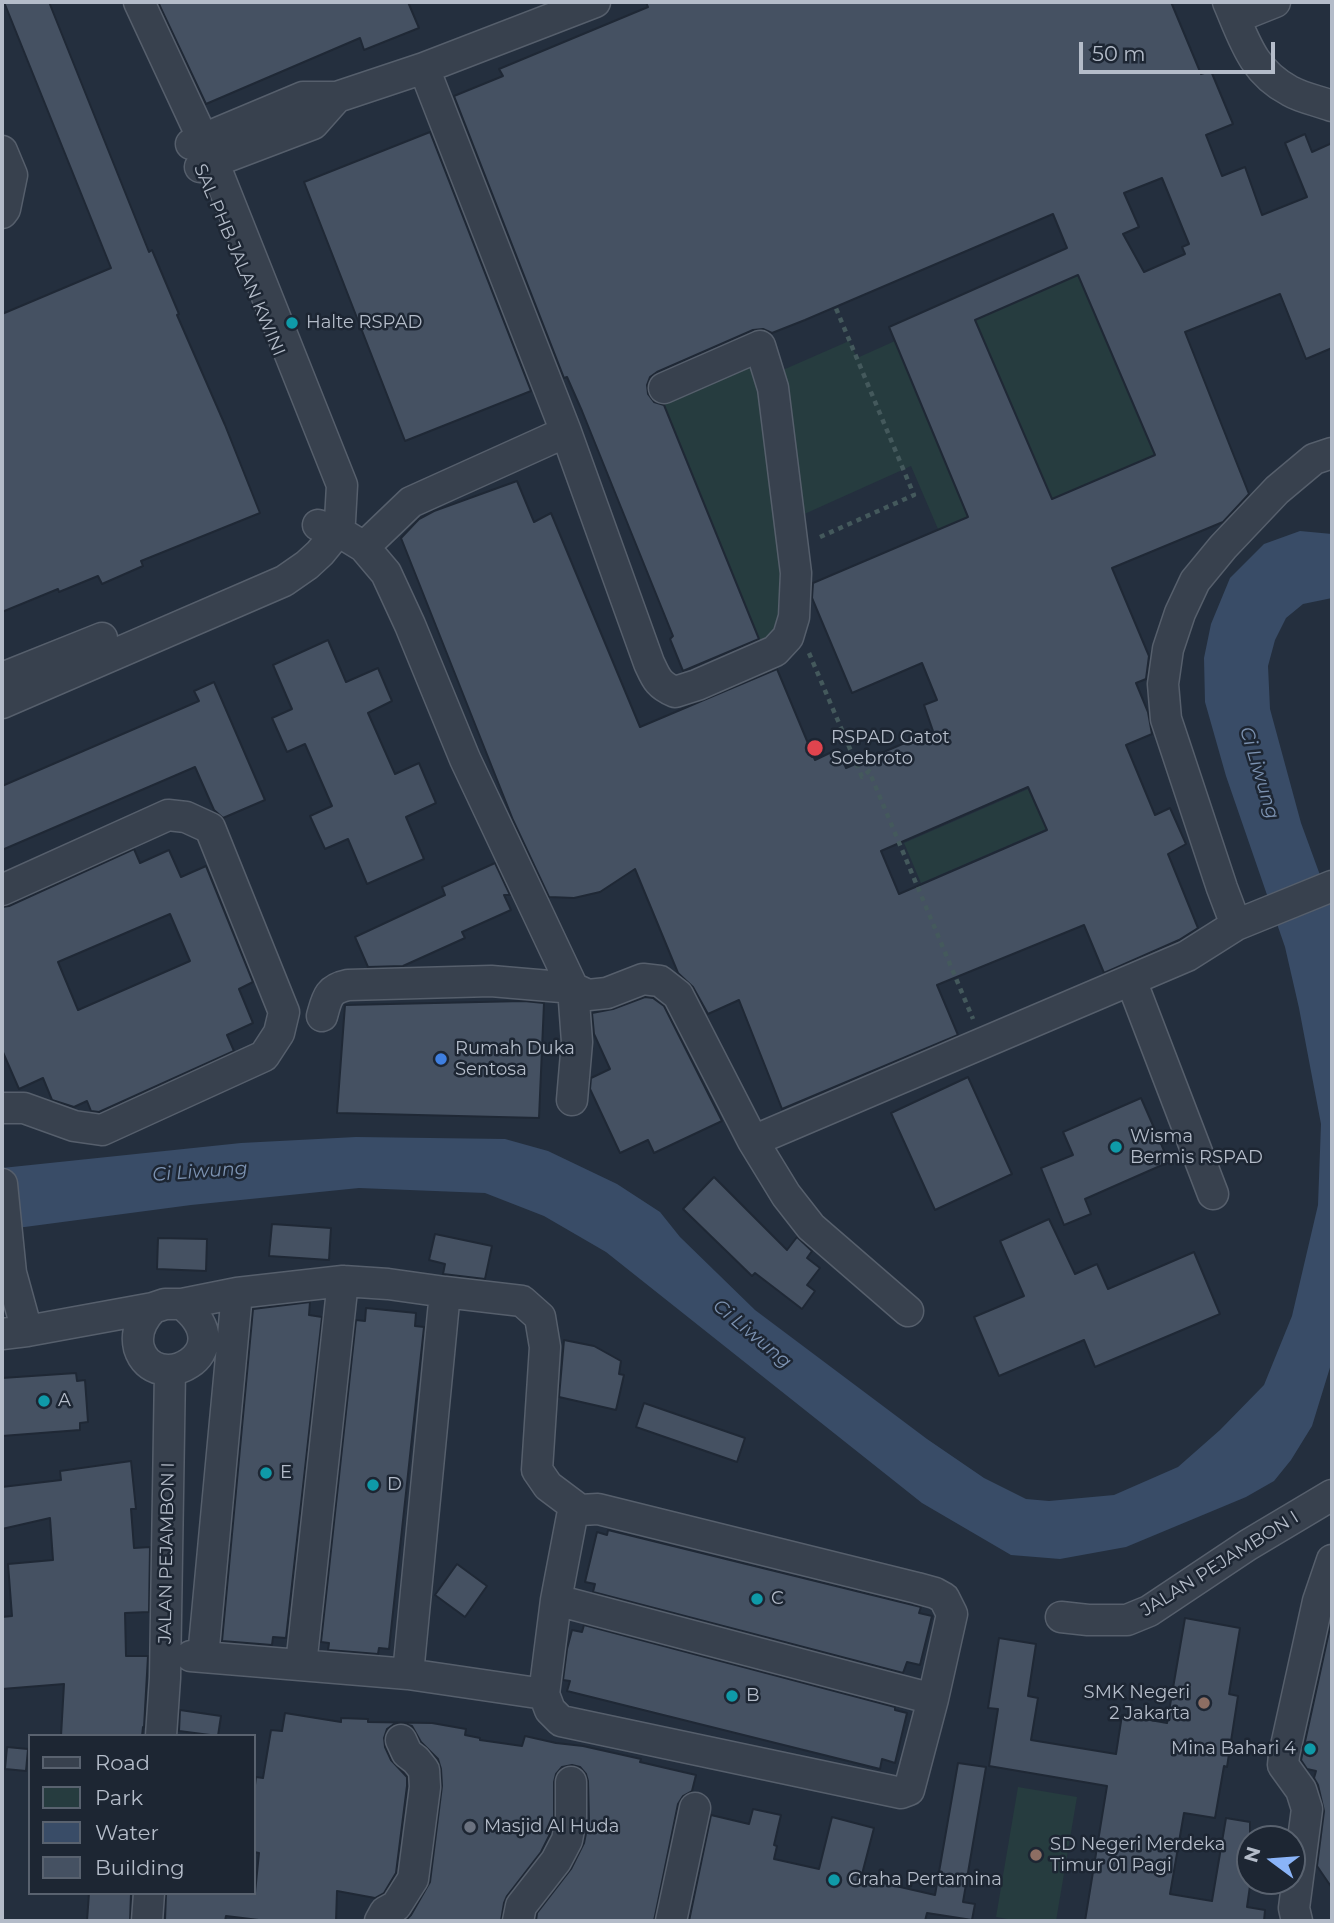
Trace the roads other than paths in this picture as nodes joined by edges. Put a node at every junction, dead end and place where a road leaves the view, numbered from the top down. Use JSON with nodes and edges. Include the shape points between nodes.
{"nodes":[{"id":1,"x":125,"y":2,"type":"edge"},
{"id":2,"x":139,"y":2,"type":"edge"},
{"id":3,"x":595,"y":2,"type":"edge"},
{"id":4,"x":1275,"y":2,"type":"edge"},
{"id":5,"x":1232,"y":10,"type":"edge"},
{"id":6,"x":424,"y":68,"type":"junction"},
{"id":7,"x":1332,"y":106,"type":"edge"},
{"id":8,"x":2,"y":151,"type":"edge"},
{"id":9,"x":202,"y":153,"type":"junction"},
{"id":10,"x":2,"y":213,"type":"edge"},
{"id":11,"x":664,"y":388,"type":"dead end"},
{"id":12,"x":566,"y":432,"type":"junction"},
{"id":13,"x":1332,"y":453,"type":"edge"},
{"id":14,"x":327,"y":528,"type":"junction"},
{"id":15,"x":364,"y":547,"type":"junction"},
{"id":16,"x":2,"y":678,"type":"edge"},
{"id":17,"x":2,"y":703,"type":"edge"},
{"id":18,"x":1330,"y":887,"type":"edge"},
{"id":19,"x":2,"y":890,"type":"edge"},
{"id":20,"x":1236,"y":925,"type":"junction"},
{"id":21,"x":1130,"y":980,"type":"junction"},
{"id":22,"x":573,"y":988,"type":"junction"},
{"id":23,"x":322,"y":1016,"type":"dead end"},
{"id":24,"x":572,"y":1100,"type":"dead end"},
{"id":25,"x":2,"y":1108,"type":"edge"},
{"id":26,"x":753,"y":1140,"type":"junction"},
{"id":27,"x":2,"y":1185,"type":"edge"},
{"id":28,"x":1213,"y":1194,"type":"dead end"},
{"id":29,"x":343,"y":1281,"type":"junction"},
{"id":30,"x":444,"y":1292,"type":"junction"},
{"id":31,"x":237,"y":1293,"type":"junction"},
{"id":32,"x":167,"y":1306,"type":"junction"},
{"id":33,"x":908,"y":1311,"type":"dead end"},
{"id":34,"x":15,"y":1332,"type":"edge"},
{"id":35,"x":170,"y":1370,"type":"junction"},
{"id":36,"x":1332,"y":1495,"type":"edge"},
{"id":37,"x":580,"y":1510,"type":"junction"},
{"id":38,"x":1332,"y":1560,"type":"edge"},
{"id":39,"x":556,"y":1600,"type":"junction"},
{"id":40,"x":1062,"y":1617,"type":"dead end"},
{"id":41,"x":301,"y":1665,"type":"junction"},
{"id":42,"x":408,"y":1674,"type":"junction"},
{"id":43,"x":544,"y":1694,"type":"junction"},
{"id":44,"x":933,"y":1699,"type":"junction"},
{"id":45,"x":161,"y":1734,"type":"edge"},
{"id":46,"x":401,"y":1740,"type":"dead end"},
{"id":47,"x":571,"y":1782,"type":"dead end"},
{"id":48,"x":695,"y":1808,"type":"dead end"},
{"id":49,"x":149,"y":1895,"type":"edge"},
{"id":50,"x":147,"y":1921,"type":"edge"},
{"id":51,"x":380,"y":1921,"type":"edge"},
{"id":52,"x":518,"y":1921,"type":"edge"},
{"id":53,"x":671,"y":1921,"type":"edge"},
{"id":54,"x":1297,"y":1921,"type":"edge"}],
"edges":[{"from":1,"to":9,"type":"street","name":"SAL PHB JALAN KWINI"},
{"from":2,"to":9,"type":"street"},
{"from":3,"to":6,"type":"street"},
{"from":4,"to":5,"type":"street"},
{"from":5,"to":7,"type":"street","via":[[1252,58],[1270,78],[1291,92]]},
{"from":6,"to":9,"type":"street","via":[[337,97],[303,97]]},
{"from":6,"to":12,"type":"street"},
{"from":8,"to":10,"type":"street","via":[[12,175]]},
{"from":9,"to":14,"type":"street","name":"SAL PHB JALAN KWINI","via":[[312,439],[324,484],[322,507]]},
{"from":11,"to":12,"type":"street","via":[[760,346],[772,388],[796,573],[794,617],[788,637],[775,651],[697,685],[674,692],[664,687],[649,663]]},
{"from":12,"to":15,"type":"street","via":[[411,502]]},
{"from":13,"to":20,"type":"street","via":[[1314,459],[1276,489],[1223,547],[1195,581],[1168,649],[1163,684],[1166,719]]},
{"from":14,"to":15,"type":"street"},
{"from":14,"to":16,"type":"street","via":[[272,568]]},
{"from":14,"to":17,"type":"street","via":[[320,553],[284,581]]},
{"from":15,"to":22,"type":"street","via":[[386,573],[400,601],[465,759]]},
{"from":18,"to":20,"type":"street"},
{"from":19,"to":25,"type":"street","via":[[168,815],[186,817],[210,828],[284,1012],[279,1033],[264,1056],[102,1130],[74,1126],[24,1108]]},
{"from":20,"to":21,"type":"street","via":[[1187,956]]},
{"from":21,"to":26,"type":"street"},
{"from":21,"to":28,"type":"street"},
{"from":22,"to":23,"type":"street","via":[[491,981],[348,985],[333,990]]},
{"from":22,"to":24,"type":"street","via":[[577,1042]]},
{"from":22,"to":26,"type":"street","via":[[588,995],[607,993],[643,979],[660,981],[678,995]]},
{"from":26,"to":33,"type":"street","via":[[811,1227]]},
{"from":27,"to":34,"type":"street"},
{"from":29,"to":30,"type":"street"},
{"from":29,"to":31,"type":"street"},
{"from":29,"to":41,"type":"street"},
{"from":30,"to":37,"type":"street","via":[[522,1301],[540,1317],[545,1348],[537,1470],[548,1486]]},
{"from":30,"to":42,"type":"street"},
{"from":31,"to":32,"type":"street"},
{"from":31,"to":41,"type":"street","via":[[197,1657]]},
{"from":32,"to":34,"type":"street"},
{"from":32,"to":35,"type":"street","via":[[143,1318],[138,1345],[148,1362]]},
{"from":32,"to":35,"type":"street","via":[[199,1321],[203,1331],[200,1353],[193,1362]]},
{"from":35,"to":45,"type":"street","name":"JALAN PEJAMBON I"},
{"from":36,"to":40,"type":"street","name":"JALAN PEJAMBON I","via":[[1149,1611],[1127,1620]]},
{"from":37,"to":39,"type":"street","via":[[572,1516]]},
{"from":37,"to":44,"type":"street","via":[[598,1509],[944,1598],[952,1614]]},
{"from":38,"to":54,"type":"street","via":[[1318,1601],[1283,1765],[1301,1790],[1307,1809],[1294,1908]]},
{"from":39,"to":43,"type":"street"},
{"from":39,"to":44,"type":"street"},
{"from":41,"to":42,"type":"street"},
{"from":42,"to":43,"type":"street"},
{"from":43,"to":44,"type":"street","via":[[561,1721],[901,1793],[909,1790]]},
{"from":46,"to":51,"type":"street","via":[[424,1770],[425,1787],[413,1879]]},
{"from":47,"to":52,"type":"street","via":[[567,1840],[521,1906]]},
{"from":48,"to":53,"type":"street"},
{"from":49,"to":50,"type":"street"}]}
